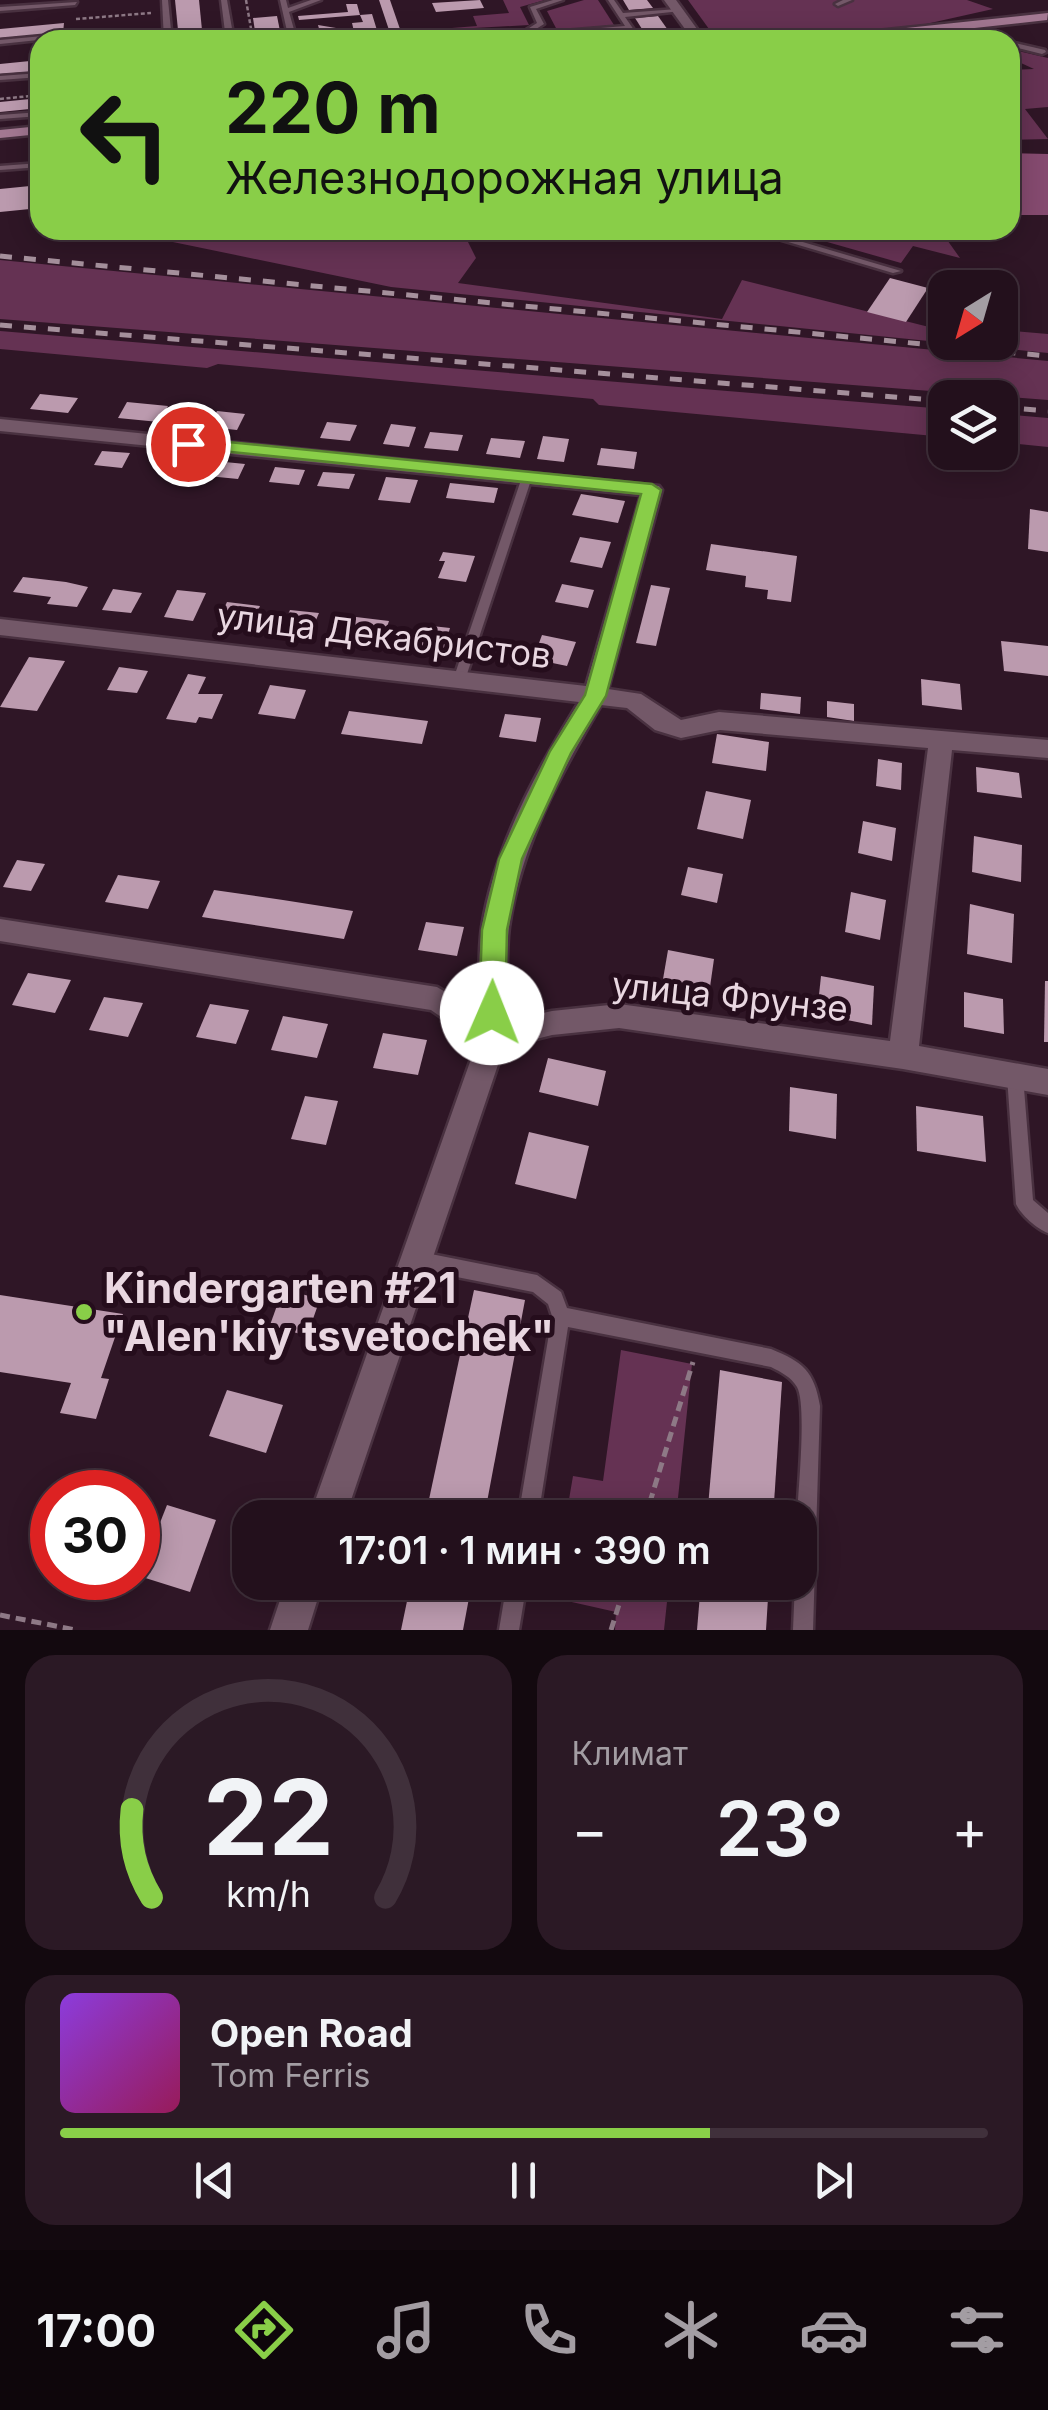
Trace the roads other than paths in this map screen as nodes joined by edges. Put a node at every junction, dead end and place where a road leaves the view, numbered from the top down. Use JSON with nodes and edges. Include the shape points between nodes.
{"nodes":[{"id":1,"x":164,"y":0,"type":"edge"},
{"id":2,"x":224,"y":0,"type":"edge"},
{"id":3,"x":283,"y":0,"type":"edge"},
{"id":4,"x":318,"y":0,"type":"edge"},
{"id":5,"x":560,"y":0,"type":"edge"},
{"id":6,"x":611,"y":0,"type":"edge"},
{"id":7,"x":848,"y":0,"type":"edge"},
{"id":8,"x":1018,"y":0,"type":"edge"},
{"id":9,"x":76,"y":3,"type":"dead end"},
{"id":10,"x":838,"y":4,"type":"dead end"},
{"id":11,"x":674,"y":5,"type":"edge"},
{"id":12,"x":0,"y":9,"type":"edge"},
{"id":13,"x":286,"y":11,"type":"junction"},
{"id":14,"x":621,"y":15,"type":"junction"},
{"id":15,"x":1048,"y":16,"type":"edge"},
{"id":16,"x":960,"y":26,"type":"junction"},
{"id":17,"x":629,"y":28,"type":"joint"},
{"id":18,"x":167,"y":30,"type":"edge"},
{"id":19,"x":228,"y":30,"type":"edge"},
{"id":20,"x":290,"y":30,"type":"edge"},
{"id":21,"x":530,"y":30,"type":"edge"},
{"id":22,"x":602,"y":30,"type":"edge"},
{"id":23,"x":692,"y":30,"type":"edge"},
{"id":24,"x":923,"y":30,"type":"edge"},
{"id":25,"x":971,"y":30,"type":"edge"},
{"id":26,"x":30,"y":40,"type":"edge"},
{"id":27,"x":0,"y":42,"type":"edge"},
{"id":28,"x":1020,"y":46,"type":"edge"},
{"id":29,"x":1042,"y":52,"type":"dead end"},
{"id":30,"x":30,"y":76,"type":"edge"},
{"id":31,"x":0,"y":78,"type":"edge"},
{"id":32,"x":30,"y":115,"type":"edge"},
{"id":33,"x":0,"y":117,"type":"edge"},
{"id":34,"x":30,"y":131,"type":"edge"},
{"id":35,"x":0,"y":134,"type":"edge"},
{"id":36,"x":30,"y":166,"type":"edge"},
{"id":37,"x":0,"y":168,"type":"edge"},
{"id":38,"x":788,"y":240,"type":"edge"},
{"id":39,"x":896,"y":270,"type":"dead end"},
{"id":40,"x":0,"y":425,"type":"edge"},
{"id":41,"x":527,"y":477,"type":"junction"},
{"id":42,"x":0,"y":626,"type":"edge"},
{"id":43,"x":459,"y":680,"type":"junction"},
{"id":44,"x":595,"y":696,"type":"junction"},
{"id":45,"x":941,"y":738,"type":"junction"},
{"id":46,"x":1048,"y":749,"type":"edge"},
{"id":47,"x":0,"y":930,"type":"edge"},
{"id":48,"x":492,"y":1037,"type":"junction"},
{"id":49,"x":903,"y":1056,"type":"junction"},
{"id":50,"x":1015,"y":1076,"type":"junction"},
{"id":51,"x":1048,"y":1082,"type":"edge"},
{"id":52,"x":1048,"y":1225,"type":"edge"},
{"id":53,"x":416,"y":1260,"type":"junction"},
{"id":54,"x":562,"y":1316,"type":"junction"},
{"id":55,"x":333,"y":1500,"type":"edge"},
{"id":56,"x":531,"y":1500,"type":"edge"},
{"id":57,"x":299,"y":1600,"type":"edge"},
{"id":58,"x":514,"y":1600,"type":"edge"},
{"id":59,"x":288,"y":1630,"type":"edge"},
{"id":60,"x":510,"y":1630,"type":"edge"},
{"id":61,"x":803,"y":1630,"type":"edge"}],
"edges":[{"from":1,"to":18,"type":"lane"},
{"from":2,"to":19,"type":"lane"},
{"from":3,"to":13,"type":"lane"},
{"from":4,"to":13,"type":"lane"},
{"from":5,"to":21,"type":"lane","via":[[532,8],[540,24]]},
{"from":6,"to":14,"type":"lane"},
{"from":7,"to":10,"type":"lane"},
{"from":8,"to":15,"type":"street"},
{"from":9,"to":12,"type":"lane"},
{"from":11,"to":14,"type":"lane"},
{"from":11,"to":23,"type":"street"},
{"from":13,"to":20,"type":"lane"},
{"from":14,"to":17,"type":"lane"},
{"from":15,"to":16,"type":"street"},
{"from":16,"to":24,"type":"street"},
{"from":16,"to":25,"type":"lane"},
{"from":17,"to":22,"type":"lane"},
{"from":26,"to":27,"type":"lane"},
{"from":28,"to":29,"type":"lane"},
{"from":30,"to":31,"type":"lane"},
{"from":32,"to":33,"type":"lane"},
{"from":34,"to":35,"type":"street"},
{"from":36,"to":37,"type":"lane"},
{"from":38,"to":39,"type":"lane"},
{"from":40,"to":41,"type":"street"},
{"from":41,"to":43,"type":"lane"},
{"from":41,"to":44,"type":"street","via":[[652,490]]},
{"from":42,"to":43,"type":"street","name":"улица Декабристов"},
{"from":43,"to":44,"type":"street","name":"улица Декабристов"},
{"from":44,"to":45,"type":"street","name":"улица Декабристов","via":[[632,700],[666,728],[692,731],[719,721]]},
{"from":44,"to":48,"type":"street","via":[[510,859],[494,930]]},
{"from":45,"to":46,"type":"street","name":"улица Декабристов"},
{"from":45,"to":49,"type":"street"},
{"from":47,"to":48,"type":"street","via":[[437,999]]},
{"from":48,"to":49,"type":"street","name":"улица Фрунзе","via":[[619,1016]]},
{"from":48,"to":53,"type":"street"},
{"from":49,"to":50,"type":"street","name":"улица Фрунзе"},
{"from":50,"to":51,"type":"street","name":"улица Фрунзе"},
{"from":50,"to":52,"type":"lane","via":[[1025,1204]]},
{"from":53,"to":54,"type":"lane","via":[[537,1284],[555,1298]]},
{"from":53,"to":55,"type":"street"},
{"from":54,"to":56,"type":"lane"},
{"from":54,"to":61,"type":"lane","via":[[771,1358],[793,1366],[807,1382]]},
{"from":57,"to":59,"type":"street"},
{"from":58,"to":60,"type":"lane"}]}
